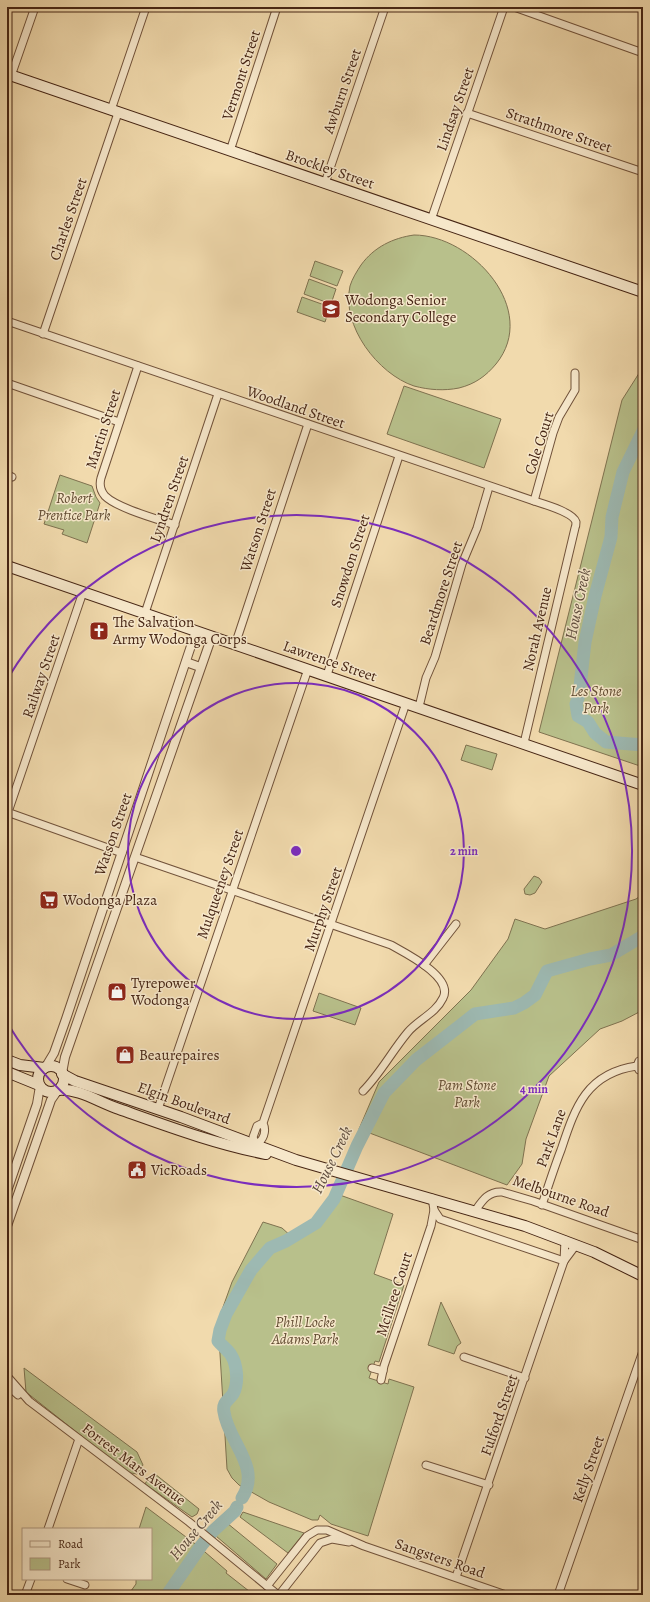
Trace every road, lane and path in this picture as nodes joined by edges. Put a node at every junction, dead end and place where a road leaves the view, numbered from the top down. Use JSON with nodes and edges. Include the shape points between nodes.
{"nodes":[{"id":1,"x":35,"y":7,"type":"edge"},
{"id":2,"x":146,"y":7,"type":"edge"},
{"id":3,"x":277,"y":7,"type":"edge"},
{"id":4,"x":385,"y":7,"type":"edge"},
{"id":5,"x":504,"y":7,"type":"edge"},
{"id":6,"x":514,"y":7,"type":"edge"},
{"id":7,"x":643,"y":52,"type":"edge"},
{"id":8,"x":9,"y":75,"type":"edge"},
{"id":9,"x":115,"y":112,"type":"junction"},
{"id":10,"x":468,"y":113,"type":"junction"},
{"id":11,"x":230,"y":151,"type":"junction"},
{"id":12,"x":643,"y":172,"type":"edge"},
{"id":13,"x":325,"y":183,"type":"junction"},
{"id":14,"x":432,"y":220,"type":"junction"},
{"id":15,"x":643,"y":292,"type":"edge"},
{"id":16,"x":7,"y":322,"type":"edge"},
{"id":17,"x":43,"y":334,"type":"junction"},
{"id":18,"x":138,"y":366,"type":"junction"},
{"id":19,"x":575,"y":373,"type":"dead end"},
{"id":20,"x":7,"y":383,"type":"edge"},
{"id":21,"x":218,"y":394,"type":"junction"},
{"id":22,"x":119,"y":422,"type":"junction"},
{"id":23,"x":308,"y":424,"type":"junction"},
{"id":24,"x":398,"y":456,"type":"junction"},
{"id":25,"x":489,"y":487,"type":"junction"},
{"id":26,"x":534,"y":501,"type":"junction"},
{"id":27,"x":575,"y":520,"type":"joint"},
{"id":28,"x":174,"y":525,"type":"junction"},
{"id":29,"x":7,"y":566,"type":"edge"},
{"id":30,"x":83,"y":592,"type":"junction"},
{"id":31,"x":145,"y":613,"type":"junction"},
{"id":32,"x":196,"y":631,"type":"junction"},
{"id":33,"x":212,"y":636,"type":"junction"},
{"id":34,"x":235,"y":644,"type":"junction"},
{"id":35,"x":186,"y":662,"type":"junction"},
{"id":36,"x":200,"y":667,"type":"junction"},
{"id":37,"x":308,"y":669,"type":"junction"},
{"id":38,"x":327,"y":675,"type":"junction"},
{"id":39,"x":406,"y":703,"type":"junction"},
{"id":40,"x":419,"y":707,"type":"junction"},
{"id":41,"x":524,"y":743,"type":"junction"},
{"id":42,"x":643,"y":785,"type":"edge"},
{"id":43,"x":8,"y":812,"type":"edge"},
{"id":44,"x":130,"y":828,"type":"junction"},
{"id":45,"x":143,"y":833,"type":"junction"},
{"id":46,"x":122,"y":853,"type":"junction"},
{"id":47,"x":135,"y":857,"type":"junction"},
{"id":48,"x":114,"y":876,"type":"junction"},
{"id":49,"x":127,"y":880,"type":"junction"},
{"id":50,"x":232,"y":890,"type":"junction"},
{"id":51,"x":456,"y":924,"type":"dead end"},
{"id":52,"x":332,"y":925,"type":"junction"},
{"id":53,"x":424,"y":965,"type":"junction"},
{"id":54,"x":80,"y":977,"type":"junction"},
{"id":55,"x":92,"y":981,"type":"junction"},
{"id":56,"x":66,"y":1019,"type":"junction"},
{"id":57,"x":78,"y":1023,"type":"junction"},
{"id":58,"x":7,"y":1060,"type":"edge"},
{"id":59,"x":643,"y":1060,"type":"edge"},
{"id":60,"x":45,"y":1068,"type":"junction"},
{"id":61,"x":640,"y":1069,"type":"edge"},
{"id":62,"x":7,"y":1072,"type":"edge"},
{"id":63,"x":62,"y":1074,"type":"junction"},
{"id":64,"x":40,"y":1085,"type":"junction"},
{"id":65,"x":58,"y":1090,"type":"junction"},
{"id":66,"x":362,"y":1091,"type":"dead end"},
{"id":67,"x":158,"y":1109,"type":"junction"},
{"id":68,"x":181,"y":1117,"type":"junction"},
{"id":69,"x":180,"y":1131,"type":"junction"},
{"id":70,"x":231,"y":1141,"type":"junction"},
{"id":71,"x":255,"y":1148,"type":"junction"},
{"id":72,"x":22,"y":1185,"type":"junction"},
{"id":73,"x":8,"y":1187,"type":"edge"},
{"id":74,"x":433,"y":1202,"type":"junction"},
{"id":75,"x":542,"y":1205,"type":"junction"},
{"id":76,"x":475,"y":1211,"type":"junction"},
{"id":77,"x":445,"y":1221,"type":"junction"},
{"id":78,"x":7,"y":1226,"type":"edge"},
{"id":79,"x":431,"y":1226,"type":"junction"},
{"id":80,"x":565,"y":1240,"type":"junction"},
{"id":81,"x":643,"y":1240,"type":"edge"},
{"id":82,"x":576,"y":1245,"type":"junction"},
{"id":83,"x":564,"y":1261,"type":"junction"},
{"id":84,"x":643,"y":1276,"type":"edge"},
{"id":85,"x":643,"y":1351,"type":"edge"},
{"id":86,"x":464,"y":1357,"type":"dead end"},
{"id":87,"x":372,"y":1368,"type":"dead end"},
{"id":88,"x":383,"y":1371,"type":"junction"},
{"id":89,"x":7,"y":1376,"type":"edge"},
{"id":90,"x":525,"y":1378,"type":"junction"},
{"id":91,"x":381,"y":1380,"type":"dead end"},
{"id":92,"x":7,"y":1385,"type":"edge"},
{"id":93,"x":29,"y":1401,"type":"junction"},
{"id":94,"x":79,"y":1439,"type":"junction"},
{"id":95,"x":426,"y":1465,"type":"dead end"},
{"id":96,"x":489,"y":1486,"type":"junction"},
{"id":97,"x":48,"y":1528,"type":"edge"},
{"id":98,"x":364,"y":1546,"type":"junction"},
{"id":99,"x":456,"y":1577,"type":"junction"},
{"id":100,"x":31,"y":1580,"type":"edge"},
{"id":101,"x":71,"y":1580,"type":"edge"},
{"id":102,"x":85,"y":1585,"type":"dead end"},
{"id":103,"x":267,"y":1586,"type":"junction"},
{"id":104,"x":25,"y":1595,"type":"edge"},
{"id":105,"x":278,"y":1595,"type":"edge"},
{"id":106,"x":506,"y":1595,"type":"edge"},
{"id":107,"x":558,"y":1595,"type":"edge"}],
"edges":[{"from":1,"to":8,"type":"street"},
{"from":2,"to":9,"type":"street","name":"Charles Street"},
{"from":3,"to":11,"type":"street","name":"Vermont Street"},
{"from":4,"to":13,"type":"street","name":"Awburn Street"},
{"from":5,"to":10,"type":"street","name":"Lindsay Street"},
{"from":6,"to":7,"type":"street"},
{"from":8,"to":9,"type":"main road","name":"Brockley Street"},
{"from":9,"to":11,"type":"main road","name":"Brockley Street"},
{"from":9,"to":17,"type":"street","name":"Charles Street"},
{"from":10,"to":12,"type":"street","name":"Strathmore Street"},
{"from":10,"to":14,"type":"street","name":"Lindsay Street"},
{"from":11,"to":13,"type":"main road","name":"Brockley Street"},
{"from":13,"to":14,"type":"main road","name":"Brockley Street"},
{"from":14,"to":15,"type":"main road","name":"Brockley Street"},
{"from":16,"to":17,"type":"street","name":"Woodland Street"},
{"from":17,"to":18,"type":"street","name":"Woodland Street"},
{"from":18,"to":21,"type":"street","name":"Woodland Street"},
{"from":18,"to":22,"type":"street","name":"Martin Street"},
{"from":19,"to":26,"type":"street","name":"Cole Court","via":[[575,390],[552,433]]},
{"from":20,"to":22,"type":"street"},
{"from":21,"to":23,"type":"street","name":"Woodland Street"},
{"from":21,"to":28,"type":"street","name":"Lyndren Street"},
{"from":22,"to":28,"type":"street","name":"Martin Street","via":[[101,478],[100,489],[104,495],[119,504]]},
{"from":23,"to":24,"type":"street","name":"Woodland Street"},
{"from":23,"to":34,"type":"street","name":"Watson Street"},
{"from":24,"to":25,"type":"street","name":"Woodland Street"},
{"from":24,"to":38,"type":"street","name":"Snowdon Street"},
{"from":25,"to":26,"type":"street","name":"Woodland Street"},
{"from":25,"to":40,"type":"street","name":"Beardmore Street","via":[[477,528],[462,564]]},
{"from":26,"to":27,"type":"street","name":"Woodland Street","via":[[567,513]]},
{"from":27,"to":41,"type":"street","name":"Norah Avenue"},
{"from":28,"to":31,"type":"street","name":"Lyndren Street"},
{"from":29,"to":30,"type":"main road","name":"Lawrence Street"},
{"from":30,"to":31,"type":"main road","name":"Lawrence Street"},
{"from":30,"to":43,"type":"street","name":"Railway Street"},
{"from":31,"to":32,"type":"main road","name":"Lawrence Street"},
{"from":32,"to":33,"type":"main road","name":"Lawrence Street"},
{"from":32,"to":35,"type":"street","name":"Watson Street"},
{"from":33,"to":34,"type":"main road","name":"Lawrence Street"},
{"from":33,"to":36,"type":"street","name":"Watson Street"},
{"from":34,"to":37,"type":"main road","name":"Lawrence Street"},
{"from":35,"to":36,"type":"street"},
{"from":35,"to":44,"type":"street","name":"Watson Street"},
{"from":36,"to":45,"type":"street","name":"Watson Street"},
{"from":37,"to":38,"type":"main road","name":"Lawrence Street"},
{"from":37,"to":50,"type":"street","name":"Mulqueeney Street"},
{"from":38,"to":39,"type":"main road","name":"Lawrence Street"},
{"from":39,"to":40,"type":"main road","name":"Lawrence Street"},
{"from":39,"to":52,"type":"street","name":"Murphy Street"},
{"from":40,"to":41,"type":"main road","name":"Lawrence Street"},
{"from":41,"to":42,"type":"main road","name":"Lawrence Street"},
{"from":43,"to":46,"type":"street"},
{"from":44,"to":45,"type":"street"},
{"from":44,"to":46,"type":"street","name":"Watson Street"},
{"from":45,"to":47,"type":"street","name":"Watson Street"},
{"from":46,"to":47,"type":"street"},
{"from":46,"to":48,"type":"street","name":"Watson Street"},
{"from":47,"to":49,"type":"street","name":"Watson Street"},
{"from":47,"to":50,"type":"street"},
{"from":48,"to":49,"type":"street"},
{"from":48,"to":54,"type":"street","name":"Watson Street"},
{"from":49,"to":55,"type":"street","name":"Watson Street"},
{"from":50,"to":52,"type":"street"},
{"from":50,"to":67,"type":"street","name":"Mulqueeney Street"},
{"from":51,"to":53,"type":"street"},
{"from":52,"to":53,"type":"street","via":[[391,945]]},
{"from":52,"to":71,"type":"street","name":"Murphy Street","via":[[263,1123],[265,1129],[262,1140]]},
{"from":53,"to":66,"type":"street","via":[[438,976],[444,987],[444,998],[409,1030]]},
{"from":54,"to":55,"type":"street"},
{"from":54,"to":56,"type":"street","name":"Watson Street"},
{"from":55,"to":57,"type":"street","name":"Watson Street"},
{"from":56,"to":57,"type":"street"},
{"from":56,"to":60,"type":"street","name":"Watson Street","via":[[54,1053]]},
{"from":57,"to":63,"type":"street","name":"Watson Street","via":[[65,1057]]},
{"from":58,"to":60,"type":"main road","via":[[20,1065]]},
{"from":59,"to":61,"type":"street","via":[[639,1061]]},
{"from":60,"to":63,"type":"main road","via":[[56,1068]]},
{"from":60,"to":64,"type":"main road","via":[[38,1076]]},
{"from":61,"to":75,"type":"street","name":"Park Lane","via":[[623,1068],[608,1075],[598,1081],[579,1101]]},
{"from":62,"to":64,"type":"main road"},
{"from":63,"to":65,"type":"main road","via":[[63,1083]]},
{"from":63,"to":67,"type":"main road","name":"Elgin Boulevard"},
{"from":64,"to":65,"type":"main road","via":[[47,1091]]},
{"from":64,"to":73,"type":"street","via":[[37,1104]]},
{"from":65,"to":69,"type":"main road","name":"Elgin Boulevard","via":[[76,1092]]},
{"from":65,"to":72,"type":"street","via":[[51,1100]]},
{"from":67,"to":68,"type":"main road","name":"Elgin Boulevard"},
{"from":68,"to":69,"type":"main road","via":[[183,1123]]},
{"from":68,"to":70,"type":"main road","name":"Elgin Boulevard"},
{"from":69,"to":70,"type":"main road","name":"Elgin Boulevard"},
{"from":70,"to":71,"type":"main road","name":"Elgin Boulevard"},
{"from":71,"to":74,"type":"main road","name":"Elgin Boulevard"},
{"from":72,"to":73,"type":"street"},
{"from":72,"to":78,"type":"street"},
{"from":74,"to":76,"type":"main road"},
{"from":74,"to":77,"type":"street","via":[[437,1216]]},
{"from":74,"to":79,"type":"street","name":"Mcillree Court"},
{"from":75,"to":76,"type":"street","name":"Melbourne Road","via":[[499,1192],[488,1195]]},
{"from":75,"to":81,"type":"street","name":"Melbourne Road"},
{"from":76,"to":80,"type":"main road"},
{"from":77,"to":79,"type":"street","via":[[438,1221]]},
{"from":77,"to":83,"type":"street"},
{"from":79,"to":88,"type":"street","name":"Mcillree Court"},
{"from":80,"to":82,"type":"main road"},
{"from":80,"to":83,"type":"street","name":"Fulford Street"},
{"from":82,"to":83,"type":"street","name":"Fulford Street"},
{"from":82,"to":84,"type":"main road"},
{"from":83,"to":90,"type":"street","name":"Fulford Street"},
{"from":85,"to":107,"type":"street","name":"Kelly Street"},
{"from":86,"to":90,"type":"street"},
{"from":87,"to":88,"type":"street"},
{"from":88,"to":91,"type":"street","name":"Mcillree Court"},
{"from":89,"to":93,"type":"street","name":"Forrest Mars Avenue"},
{"from":90,"to":96,"type":"street","name":"Fulford Street"},
{"from":92,"to":93,"type":"street","name":"Forrest Mars Avenue"},
{"from":93,"to":94,"type":"street","name":"Forrest Mars Avenue"},
{"from":94,"to":97,"type":"street"},
{"from":94,"to":103,"type":"street","name":"Forrest Mars Avenue"},
{"from":95,"to":96,"type":"street"},
{"from":96,"to":99,"type":"street","name":"Fulford Street"},
{"from":98,"to":99,"type":"street","name":"Sangsters Road"},
{"from":98,"to":103,"type":"street","name":"Sangsters Road","via":[[327,1530],[315,1530]]},
{"from":98,"to":105,"type":"street","name":"Sangsters Road","via":[[332,1539],[322,1542]]},
{"from":99,"to":106,"type":"street","name":"Sangsters Road"},
{"from":100,"to":104,"type":"street"},
{"from":101,"to":102,"type":"street"},
{"from":103,"to":105,"type":"street","name":"Forrest Mars Avenue"}]}
